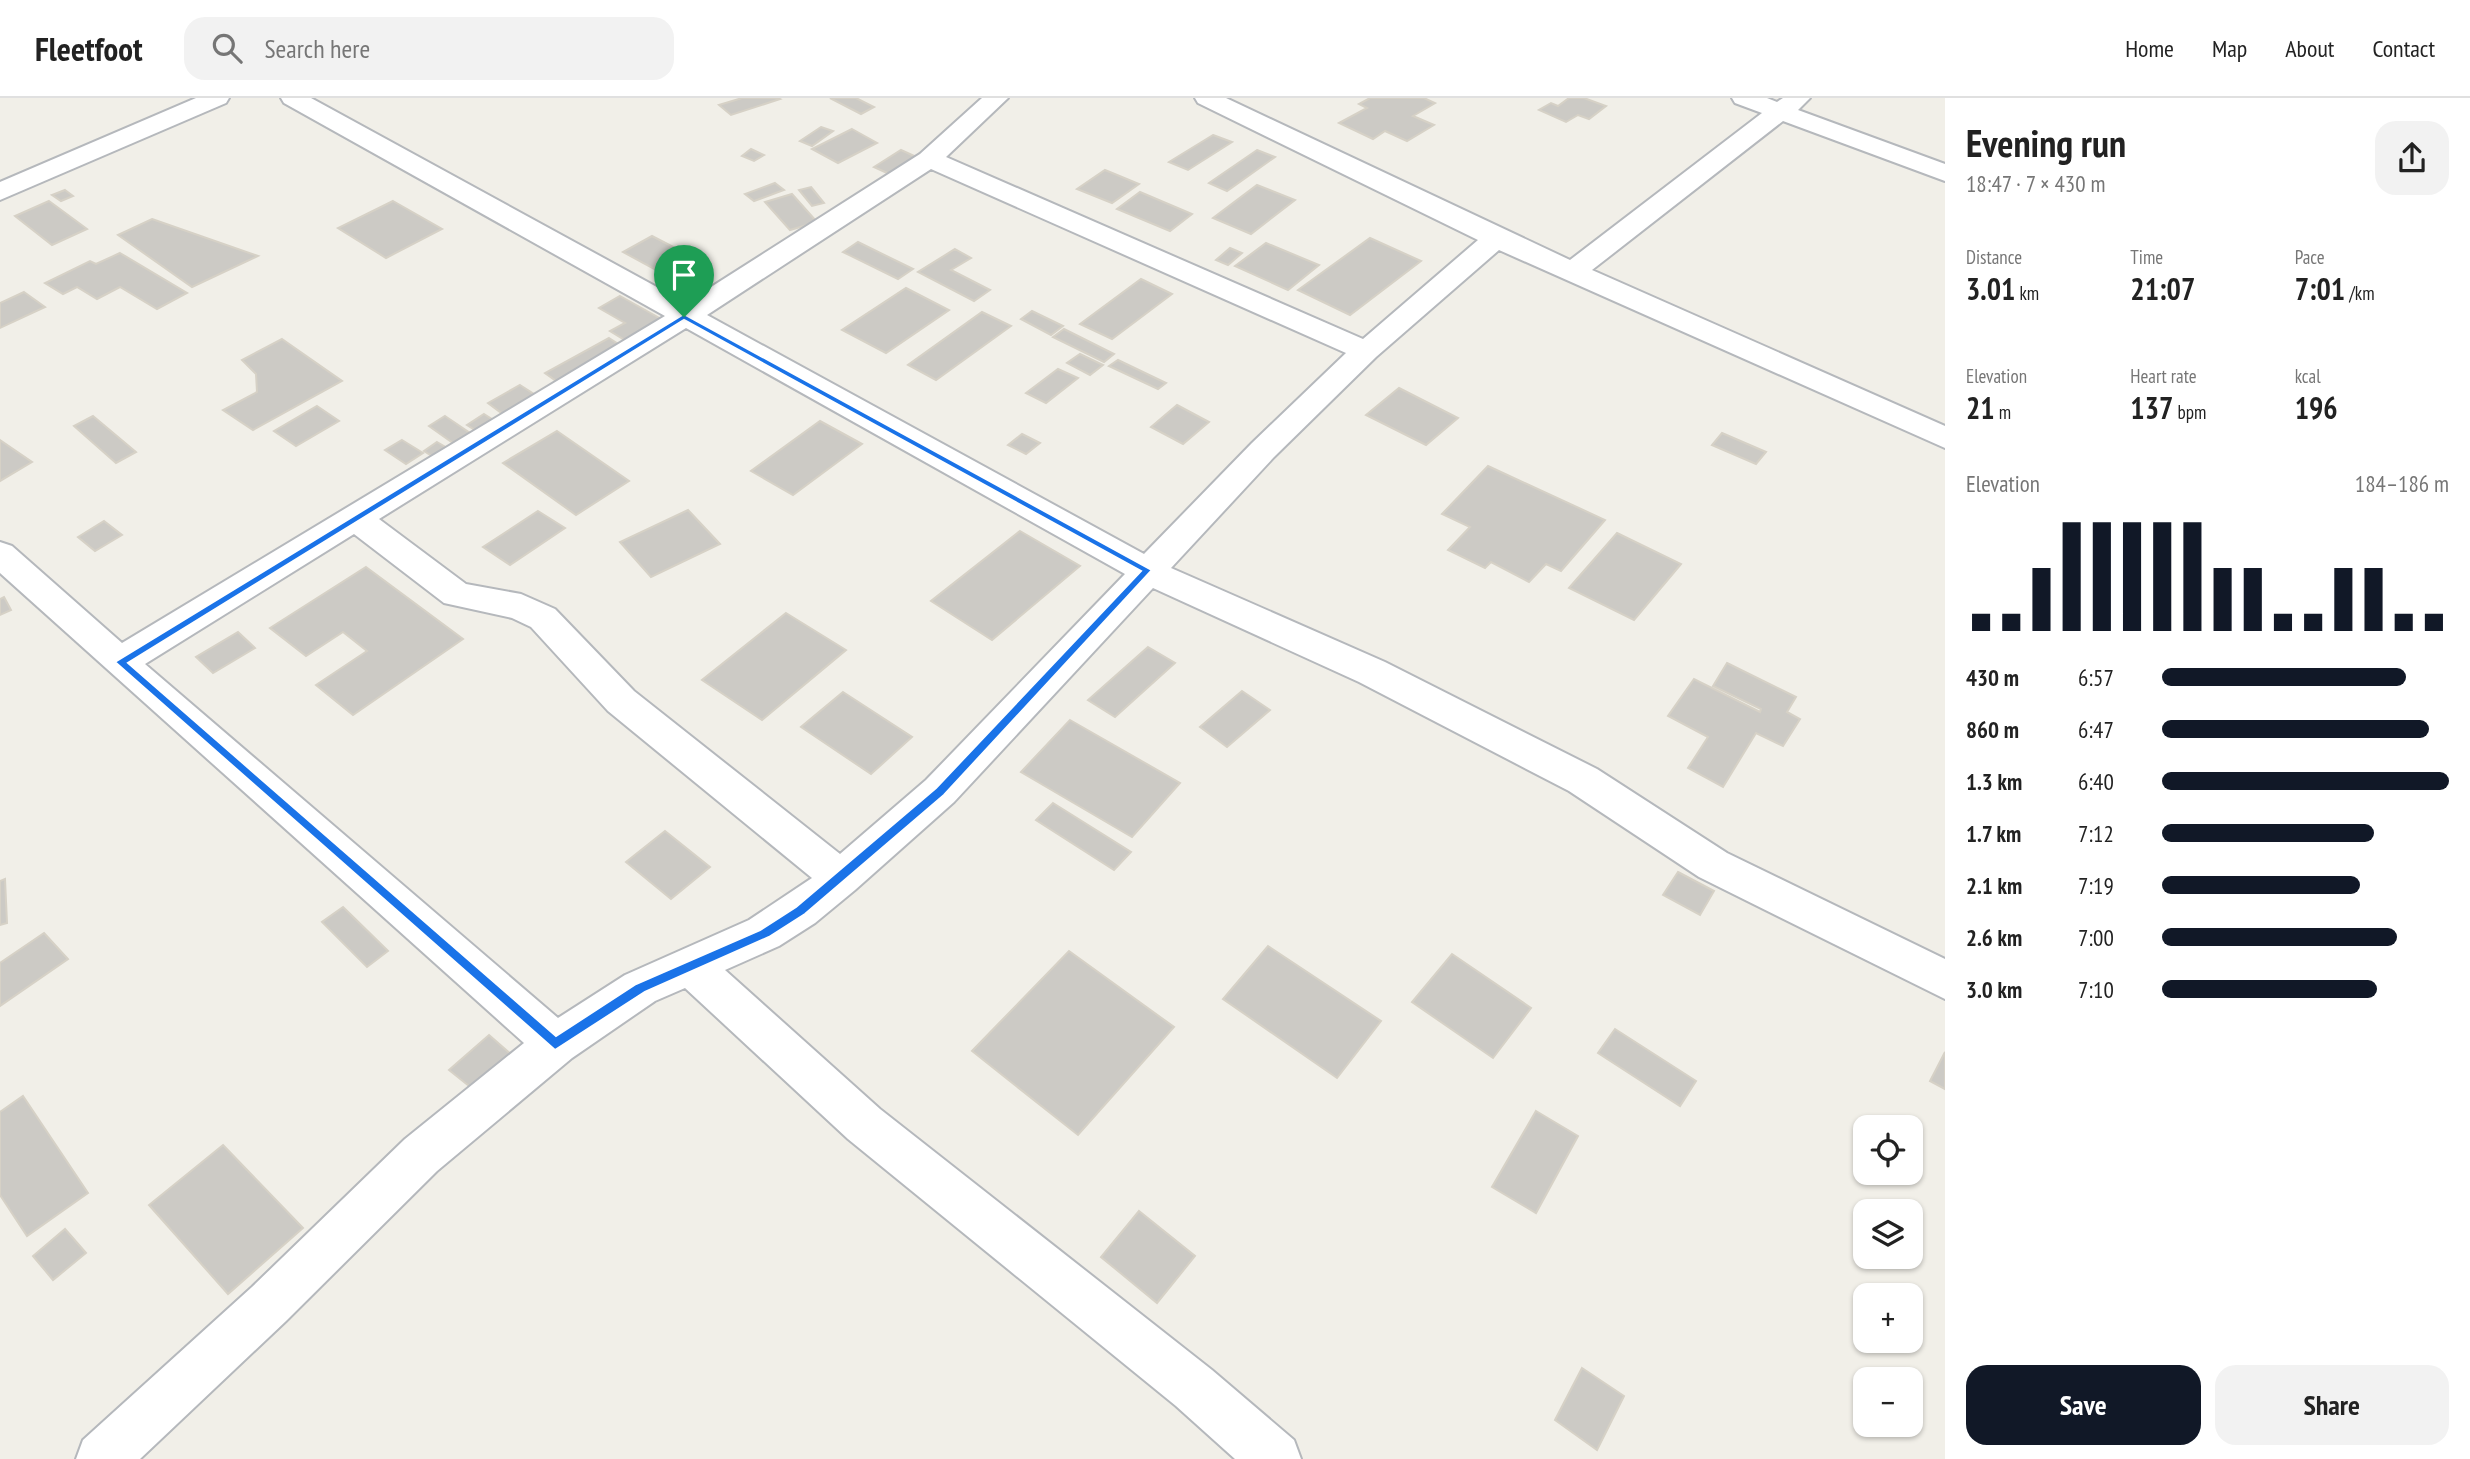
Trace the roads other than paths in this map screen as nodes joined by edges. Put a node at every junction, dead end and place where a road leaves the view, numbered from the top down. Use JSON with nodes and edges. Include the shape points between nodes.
{"nodes":[{"id":1,"x":217,"y":98,"type":"edge"},
{"id":2,"x":293,"y":98,"type":"edge"},
{"id":3,"x":996,"y":98,"type":"edge"},
{"id":4,"x":1207,"y":98,"type":"edge"},
{"id":5,"x":1744,"y":98,"type":"edge"},
{"id":6,"x":1789,"y":105,"type":"edge"},
{"id":7,"x":929,"y":159,"type":"junction"},
{"id":8,"x":1945,"y":173,"type":"edge"},
{"id":9,"x":0,"y":192,"type":"edge"},
{"id":10,"x":1496,"y":238,"type":"junction"},
{"id":11,"x":1572,"y":272,"type":"junction"},
{"id":12,"x":684,"y":317,"type":"junction"},
{"id":13,"x":1366,"y":351,"type":"junction"},
{"id":14,"x":1945,"y":438,"type":"edge"},
{"id":15,"x":357,"y":519,"type":"junction"},
{"id":16,"x":0,"y":554,"type":"edge"},
{"id":17,"x":1147,"y":570,"type":"junction"},
{"id":18,"x":120,"y":662,"type":"junction"},
{"id":19,"x":841,"y":878,"type":"junction"},
{"id":20,"x":690,"y":965,"type":"junction"},
{"id":21,"x":1945,"y":980,"type":"edge"},
{"id":22,"x":555,"y":1044,"type":"junction"},
{"id":23,"x":102,"y":1459,"type":"edge"},
{"id":24,"x":1275,"y":1459,"type":"edge"}],
"edges":[{"from":1,"to":9,"type":"street"},
{"from":2,"to":12,"type":"street"},
{"from":3,"to":7,"type":"street"},
{"from":4,"to":10,"type":"street"},
{"from":5,"to":6,"type":"street"},
{"from":6,"to":8,"type":"street"},
{"from":6,"to":11,"type":"street"},
{"from":7,"to":12,"type":"street"},
{"from":7,"to":13,"type":"street"},
{"from":10,"to":11,"type":"street"},
{"from":10,"to":13,"type":"street"},
{"from":11,"to":14,"type":"street"},
{"from":12,"to":15,"type":"street"},
{"from":12,"to":17,"type":"street"},
{"from":13,"to":17,"type":"street"},
{"from":15,"to":18,"type":"street"},
{"from":15,"to":19,"type":"street","via":[[456,594],[521,607],[543,618],[621,701]]},
{"from":16,"to":18,"type":"street"},
{"from":17,"to":19,"type":"street","via":[[940,791]]},
{"from":17,"to":21,"type":"street","via":[[1372,672],[1570,773],[1713,864]]},
{"from":18,"to":22,"type":"street"},
{"from":19,"to":20,"type":"street","via":[[764,933]]},
{"from":20,"to":22,"type":"street","via":[[640,988]]},
{"from":20,"to":24,"type":"street","via":[[864,1124],[1194,1388]]},
{"from":22,"to":23,"type":"street","via":[[421,1155]]}]}
